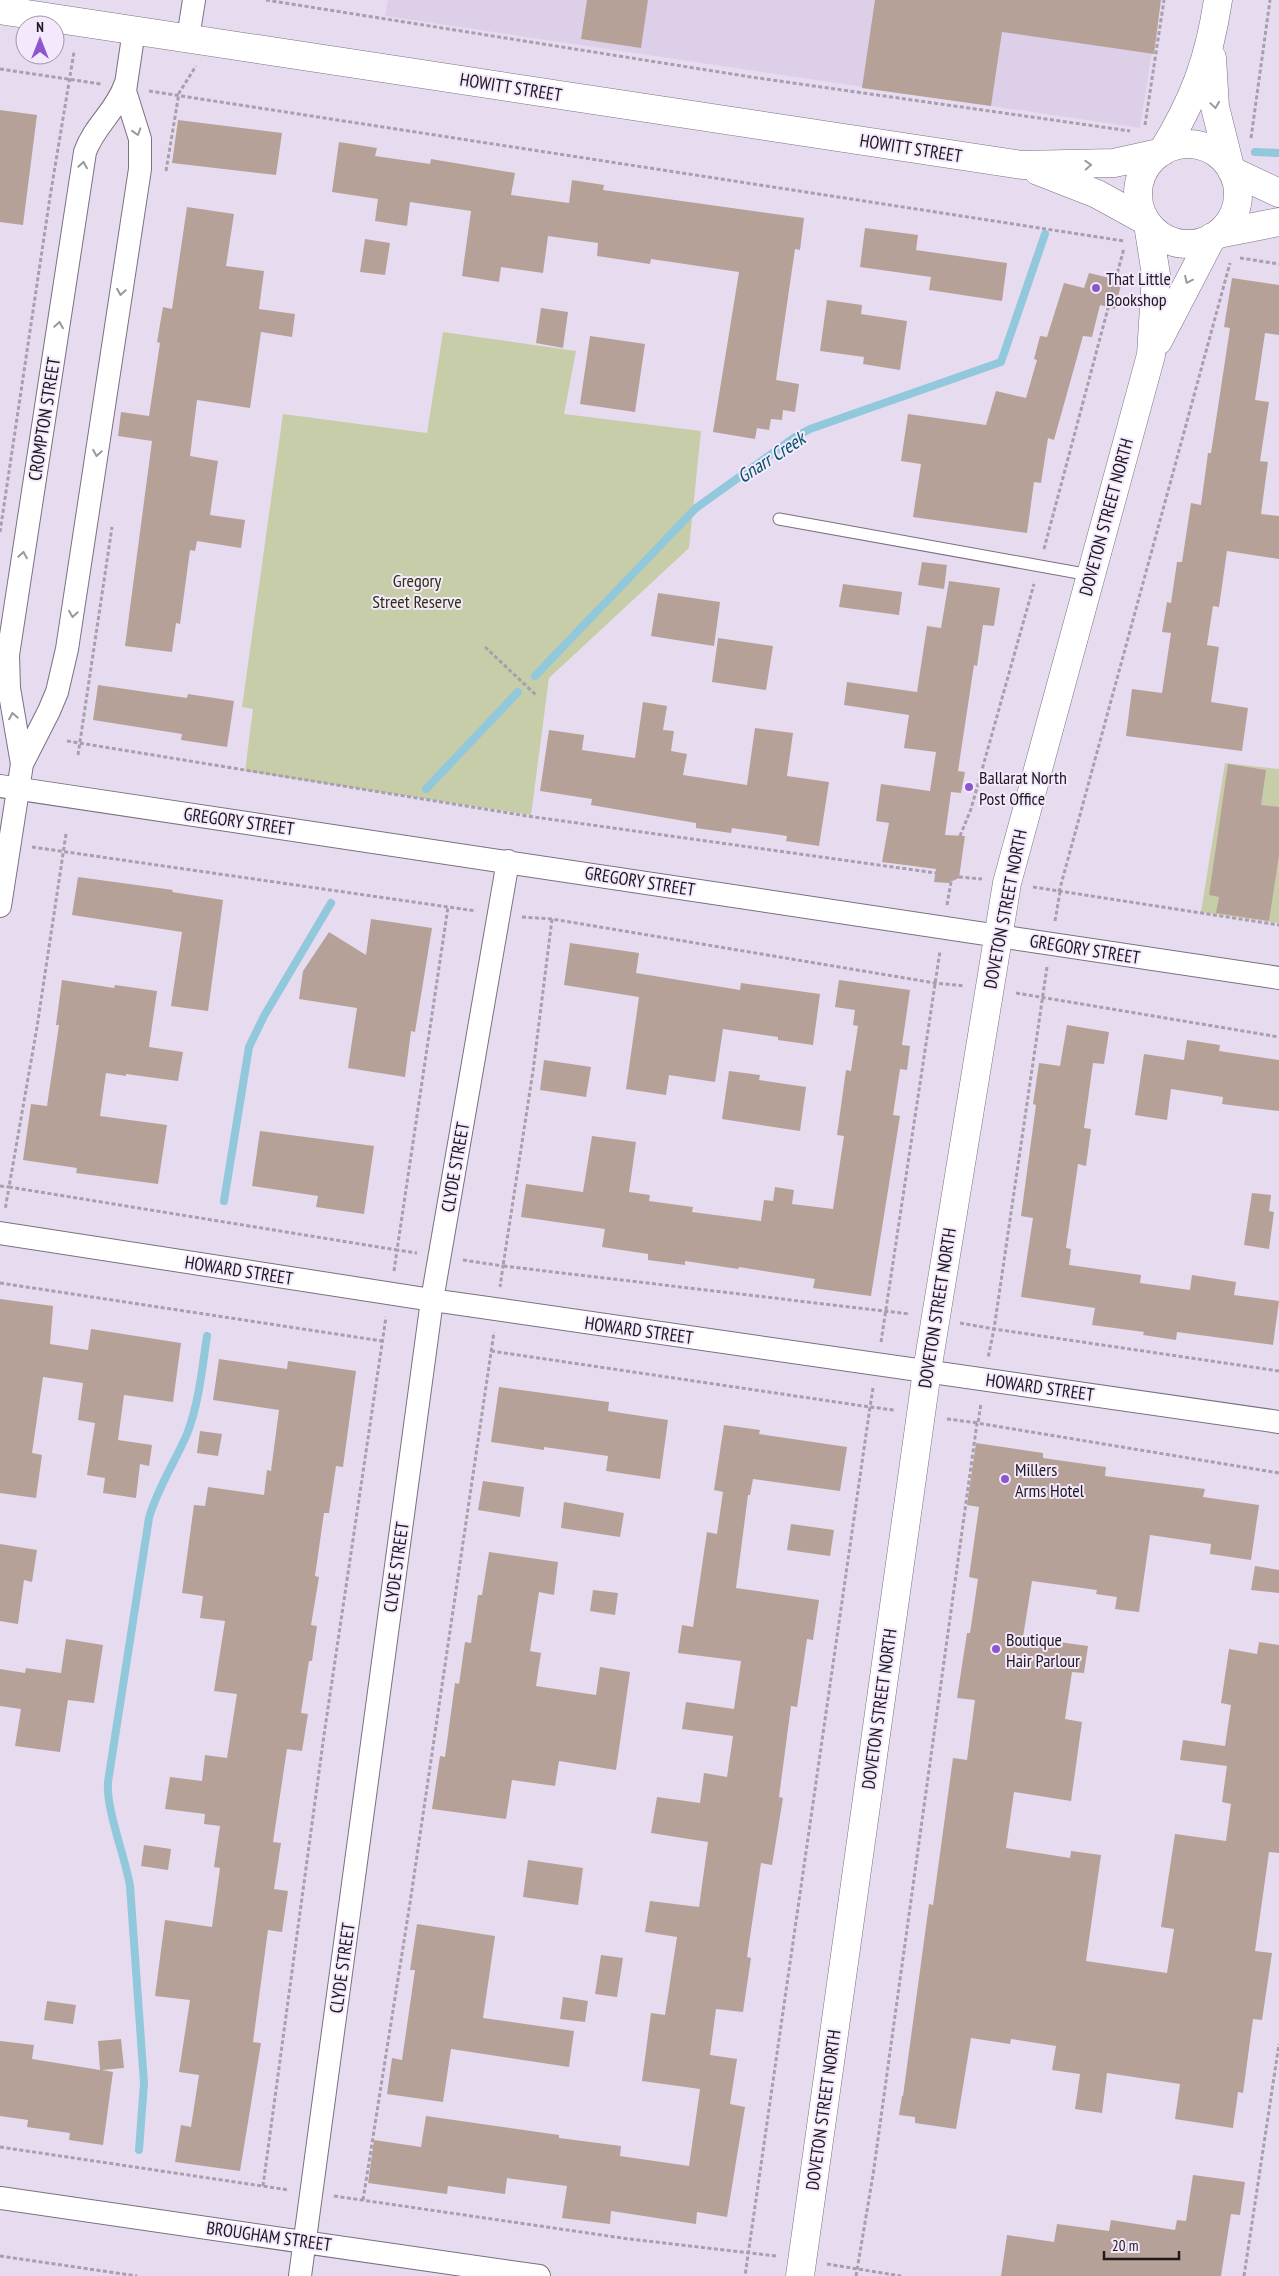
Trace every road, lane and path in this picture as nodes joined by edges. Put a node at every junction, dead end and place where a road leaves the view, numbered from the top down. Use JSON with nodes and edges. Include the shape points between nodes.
{"nodes":[{"id":1,"x":194,"y":0,"type":"edge"},
{"id":2,"x":266,"y":0,"type":"edge"},
{"id":3,"x":1164,"y":0,"type":"edge"},
{"id":4,"x":1218,"y":0,"type":"edge"},
{"id":5,"x":1270,"y":0,"type":"edge"},
{"id":6,"x":0,"y":10,"type":"edge"},
{"id":7,"x":134,"y":30,"type":"junction"},
{"id":8,"x":1212,"y":38,"type":"junction"},
{"id":9,"x":197,"y":40,"type":"junction"},
{"id":10,"x":74,"y":52,"type":"dead end"},
{"id":11,"x":0,"y":69,"type":"edge"},
{"id":12,"x":70,"y":79,"type":"junction"},
{"id":13,"x":125,"y":87,"type":"junction"},
{"id":14,"x":178,"y":96,"type":"junction"},
{"id":15,"x":1137,"y":132,"type":"dead end"},
{"id":16,"x":1250,"y":145,"type":"dead end"},
{"id":17,"x":1155,"y":146,"type":"junction"},
{"id":18,"x":1022,"y":165,"type":"junction"},
{"id":19,"x":1231,"y":169,"type":"junction"},
{"id":20,"x":165,"y":178,"type":"dead end"},
{"id":21,"x":1279,"y":193,"type":"edge"},
{"id":22,"x":1147,"y":222,"type":"junction"},
{"id":23,"x":1279,"y":222,"type":"edge"},
{"id":24,"x":1215,"y":236,"type":"junction"},
{"id":25,"x":1279,"y":264,"type":"edge"},
{"id":26,"x":1151,"y":356,"type":"junction"},
{"id":27,"x":779,"y":519,"type":"dead end"},
{"id":28,"x":112,"y":524,"type":"dead end"},
{"id":29,"x":0,"y":532,"type":"edge"},
{"id":30,"x":1039,"y":565,"type":"junction"},
{"id":31,"x":1090,"y":575,"type":"junction"},
{"id":32,"x":485,"y":647,"type":"dead end"},
{"id":33,"x":536,"y":695,"type":"dead end"},
{"id":34,"x":67,"y":741,"type":"dead end"},
{"id":35,"x":80,"y":743,"type":"junction"},
{"id":36,"x":78,"y":755,"type":"dead end"},
{"id":37,"x":22,"y":764,"type":"junction"},
{"id":38,"x":8,"y":787,"type":"edge"},
{"id":39,"x":66,"y":834,"type":"dead end"},
{"id":40,"x":960,"y":836,"type":"dead end"},
{"id":41,"x":42,"y":849,"type":"dead end"},
{"id":42,"x":63,"y":852,"type":"junction"},
{"id":43,"x":508,"y":861,"type":"junction"},
{"id":44,"x":936,"y":873,"type":"dead end"},
{"id":45,"x":0,"y":906,"type":"edge"},
{"id":46,"x":448,"y":907,"type":"junction"},
{"id":47,"x":500,"y":915,"type":"junction"},
{"id":48,"x":552,"y":919,"type":"junction"},
{"id":49,"x":1279,"y":925,"type":"edge"},
{"id":50,"x":998,"y":936,"type":"junction"},
{"id":51,"x":1279,"y":978,"type":"edge"},
{"id":52,"x":1279,"y":1037,"type":"edge"},
{"id":53,"x":0,"y":1233,"type":"edge"},
{"id":54,"x":0,"y":1283,"type":"edge"},
{"id":55,"x":432,"y":1300,"type":"junction"},
{"id":56,"x":927,"y":1371,"type":"junction"},
{"id":57,"x":1279,"y":1371,"type":"edge"},
{"id":58,"x":1279,"y":1422,"type":"edge"},
{"id":59,"x":1279,"y":1473,"type":"edge"},
{"id":60,"x":1279,"y":2044,"type":"edge"},
{"id":61,"x":0,"y":2147,"type":"edge"},
{"id":62,"x":0,"y":2198,"type":"edge"},
{"id":63,"x":306,"y":2241,"type":"junction"},
{"id":64,"x":748,"y":2252,"type":"junction"},
{"id":65,"x":0,"y":2256,"type":"edge"},
{"id":66,"x":801,"y":2268,"type":"edge"},
{"id":67,"x":858,"y":2269,"type":"junction"},
{"id":68,"x":136,"y":2276,"type":"edge"},
{"id":69,"x":300,"y":2276,"type":"edge"},
{"id":70,"x":538,"y":2276,"type":"edge"},
{"id":71,"x":745,"y":2276,"type":"edge"},
{"id":72,"x":856,"y":2276,"type":"edge"},
{"id":73,"x":900,"y":2276,"type":"edge"},
{"id":74,"x":1244,"y":2276,"type":"edge"}],
"edges":[{"from":1,"to":9,"type":"street"},
{"from":2,"to":15,"type":"path","via":[[760,78]]},
{"from":3,"to":17,"type":"path"},
{"from":4,"to":8,"type":"main road"},
{"from":5,"to":16,"type":"path"},
{"from":6,"to":7,"type":"main road","name":"HOWITT STREET"},
{"from":7,"to":9,"type":"main road","name":"HOWITT STREET"},
{"from":7,"to":13,"type":"street","name":"CROMPTON STREET"},
{"from":8,"to":17,"type":"main road","via":[[1197,86],[1181,120]]},
{"from":8,"to":19,"type":"main road","one_way":true,"via":[[1215,107]]},
{"from":9,"to":14,"type":"path","via":[[196,67]]},
{"from":9,"to":18,"type":"main road","name":"HOWITT STREET"},
{"from":10,"to":12,"type":"path"},
{"from":11,"to":12,"type":"path"},
{"from":12,"to":13,"type":"path"},
{"from":12,"to":29,"type":"path"},
{"from":13,"to":14,"type":"path"},
{"from":13,"to":37,"type":"street","name":"CROMPTON STREET","one_way":true,"via":[[140,139],[140,169],[75,600],[57,692]]},
{"from":37,"to":13,"type":"street","name":"CROMPTON STREET","one_way":true,"via":[[9,688],[8,655],[85,152],[92,134]]},
{"from":14,"to":20,"type":"path"},
{"from":14,"to":30,"type":"path","via":[[1126,241]]},
{"from":18,"to":17,"type":"main road","name":"HOWITT STREET","one_way":true,"via":[[1114,163]]},
{"from":17,"to":19,"type":"main road","via":[[1196,144],[1217,153]]},
{"from":17,"to":22,"type":"main road","via":[[1138,186],[1138,201]]},
{"from":18,"to":22,"type":"main road","name":"HOWITT STREET","via":[[1086,189]]},
{"from":19,"to":21,"type":"main road"},
{"from":19,"to":24,"type":"main road","via":[[1238,188],[1237,205],[1230,221]]},
{"from":22,"to":24,"type":"main road","via":[[1161,236],[1177,242],[1194,243]]},
{"from":22,"to":26,"type":"main road","name":"DOVETON STREET NORTH","via":[[1156,276]]},
{"from":23,"to":24,"type":"main road"},
{"from":24,"to":26,"type":"main road","name":"DOVETON STREET NORTH","one_way":true},
{"from":25,"to":49,"type":"path","via":[[1232,256],[1059,892]]},
{"from":26,"to":31,"type":"main road","name":"DOVETON STREET NORTH"},
{"from":27,"to":30,"type":"lane"},
{"from":28,"to":35,"type":"path"},
{"from":30,"to":31,"type":"lane"},
{"from":30,"to":40,"type":"path","via":[[971,809]]},
{"from":31,"to":50,"type":"main road","name":"DOVETON STREET NORTH","via":[[1011,860]]},
{"from":32,"to":33,"type":"path"},
{"from":34,"to":35,"type":"path"},
{"from":35,"to":36,"type":"path"},
{"from":35,"to":44,"type":"path","via":[[517,815]]},
{"from":37,"to":38,"type":"street","name":"CROMPTON STREET"},
{"from":38,"to":43,"type":"street","name":"GREGORY STREET"},
{"from":38,"to":45,"type":"street","name":"CROMPTON STREET"},
{"from":39,"to":42,"type":"path"},
{"from":41,"to":42,"type":"path"},
{"from":42,"to":46,"type":"path"},
{"from":42,"to":46,"type":"path","via":[[9,1187],[397,1250]]},
{"from":43,"to":47,"type":"street","name":"CLYDE STREET"},
{"from":43,"to":50,"type":"street","name":"GREGORY STREET"},
{"from":46,"to":47,"type":"path"},
{"from":47,"to":48,"type":"path"},
{"from":47,"to":55,"type":"street","name":"CLYDE STREET"},
{"from":48,"to":48,"type":"path","via":[[935,983],[887,1310],[503,1266]]},
{"from":50,"to":51,"type":"street","name":"GREGORY STREET"},
{"from":50,"to":56,"type":"main road","name":"DOVETON STREET NORTH"},
{"from":52,"to":57,"type":"path","via":[[1043,997],[994,1329]]},
{"from":53,"to":55,"type":"street","name":"HOWARD STREET"},
{"from":54,"to":61,"type":"path","via":[[382,1341],[322,1745],[263,2186]]},
{"from":55,"to":56,"type":"street","name":"HOWARD STREET"},
{"from":55,"to":63,"type":"street","name":"CLYDE STREET"},
{"from":56,"to":58,"type":"street","name":"HOWARD STREET"},
{"from":56,"to":66,"type":"main road","name":"DOVETON STREET NORTH"},
{"from":59,"to":67,"type":"path","via":[[977,1423]]},
{"from":60,"to":74,"type":"path"},
{"from":62,"to":63,"type":"street","name":"BROUGHAM STREET"},
{"from":63,"to":69,"type":"street","name":"CLYDE STREET"},
{"from":63,"to":70,"type":"street","name":"BROUGHAM STREET"},
{"from":64,"to":64,"type":"path","via":[[870,1407],[491,1350],[363,2200],[629,2239]]},
{"from":64,"to":66,"type":"path"},
{"from":64,"to":71,"type":"path"},
{"from":65,"to":68,"type":"path"},
{"from":66,"to":67,"type":"path"},
{"from":67,"to":72,"type":"path"},
{"from":67,"to":73,"type":"path"}]}
